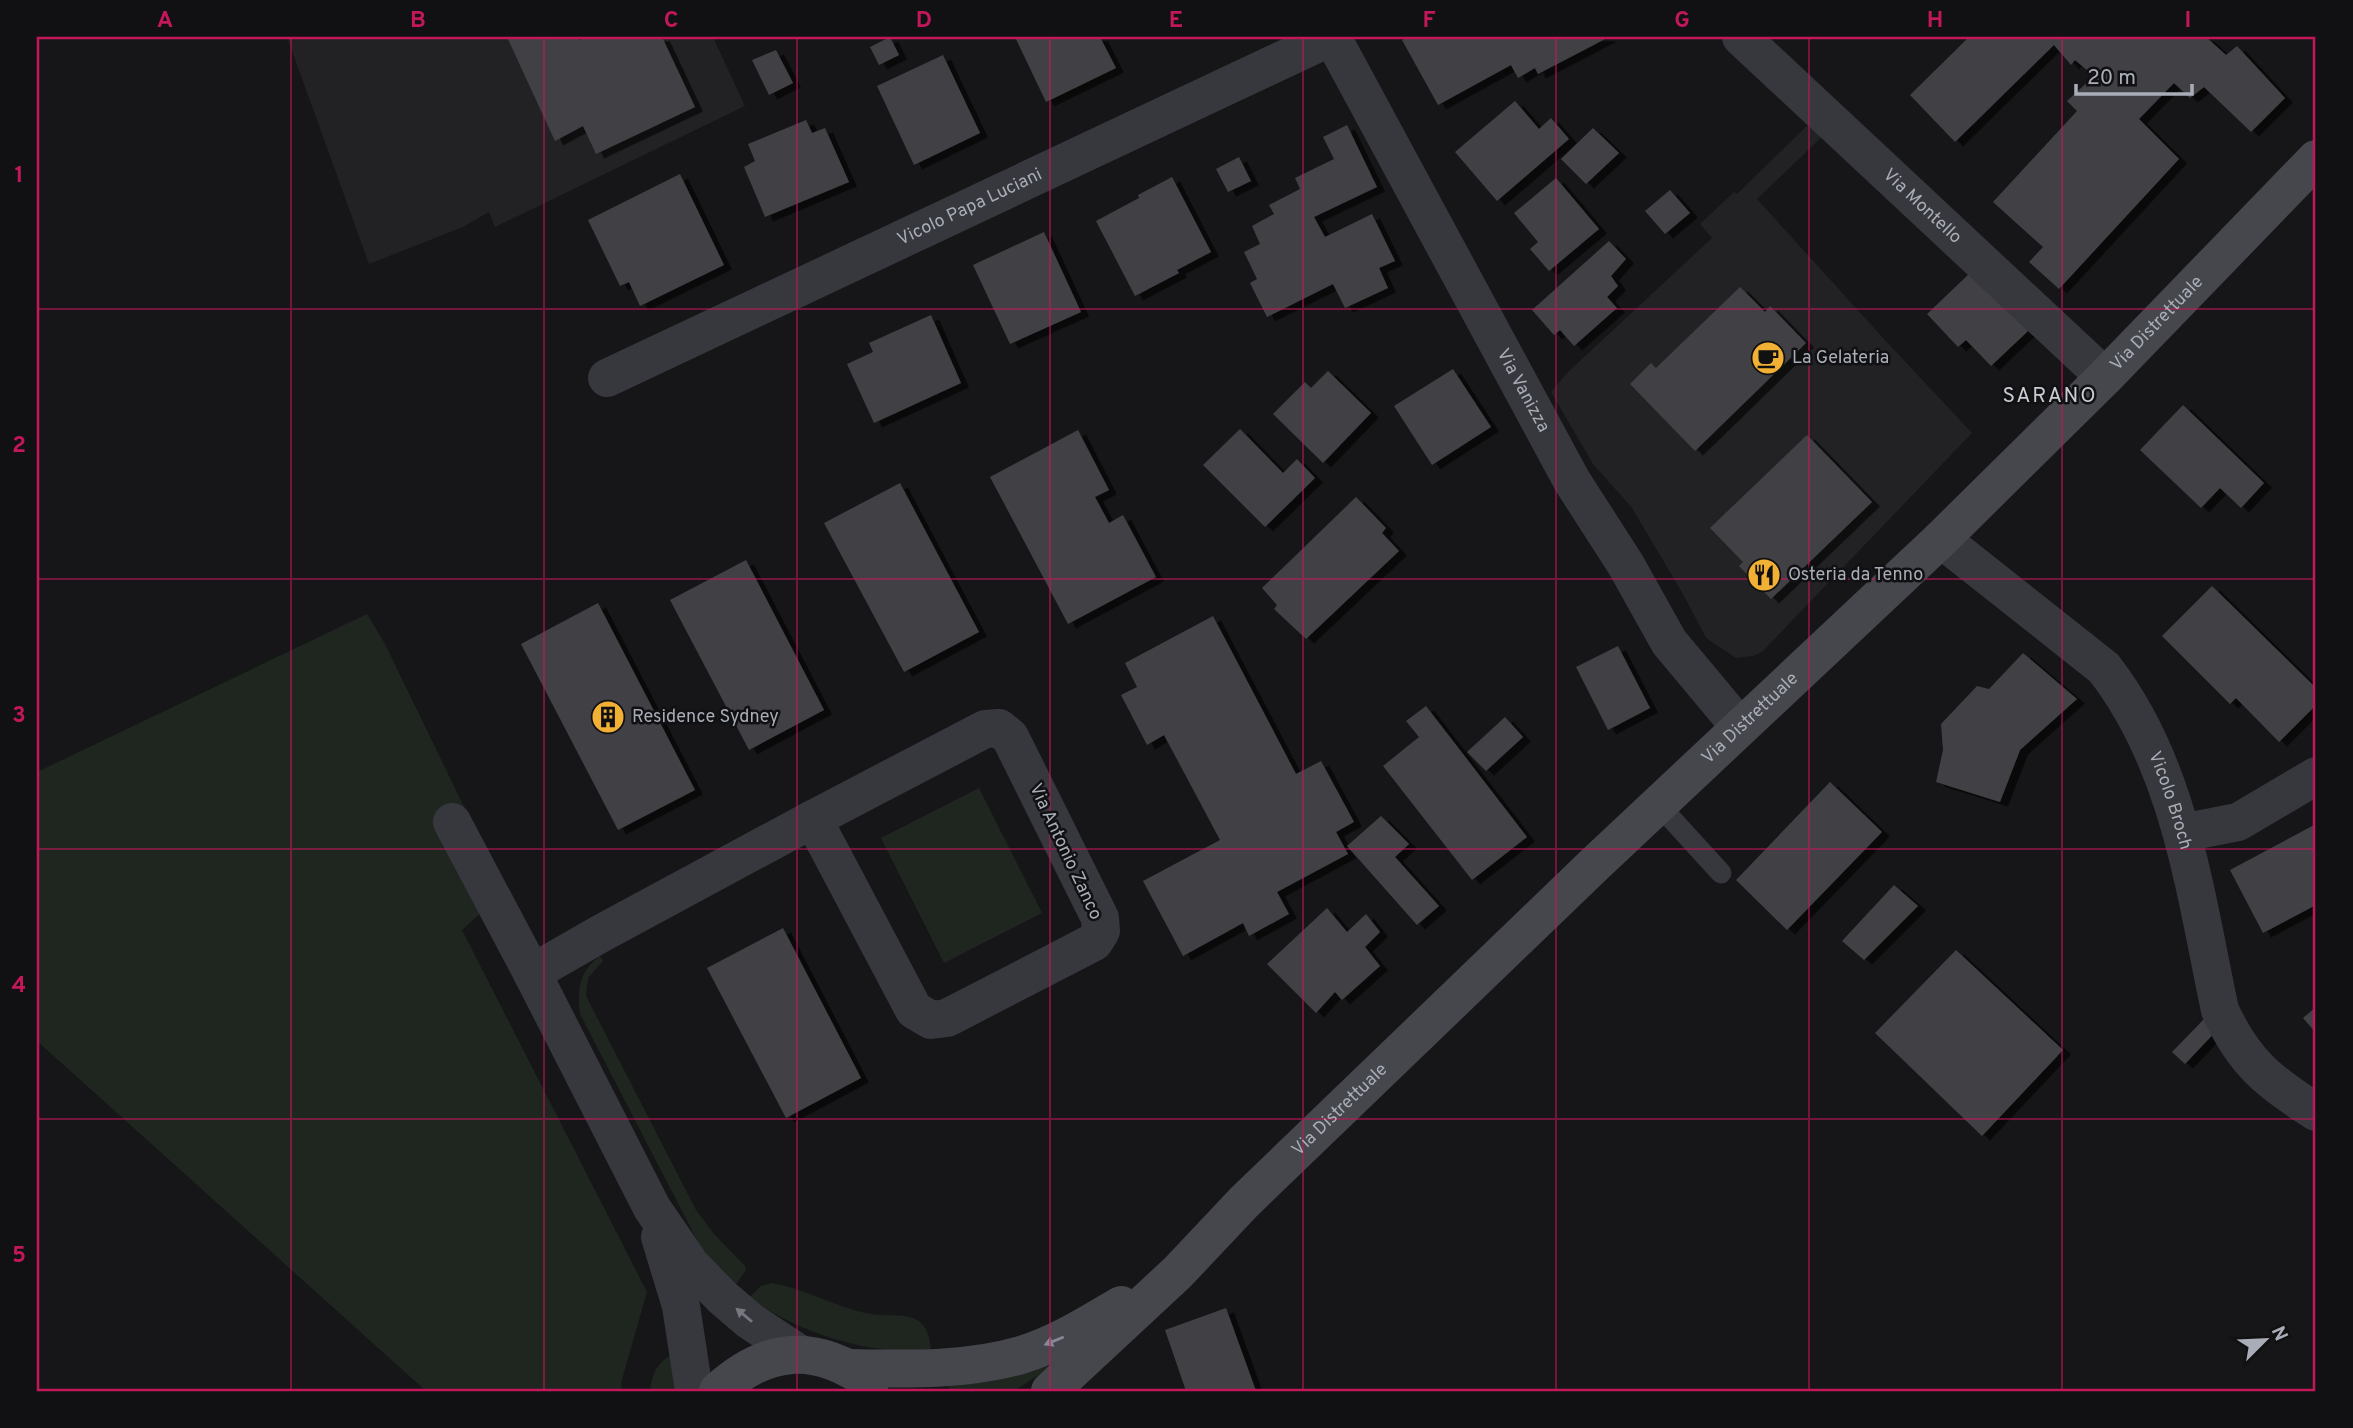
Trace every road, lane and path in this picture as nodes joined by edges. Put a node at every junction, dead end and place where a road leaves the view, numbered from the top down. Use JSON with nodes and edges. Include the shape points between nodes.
{"nodes":[{"id":1,"x":1331,"y":37,"type":"edge"},
{"id":2,"x":1741,"y":37,"type":"edge"},
{"id":3,"x":2316,"y":159,"type":"edge"},
{"id":4,"x":2105,"y":377,"type":"junction"},
{"id":5,"x":607,"y":378,"type":"dead end"},
{"id":6,"x":1941,"y":540,"type":"junction"},
{"id":7,"x":1740,"y":727,"type":"junction"},
{"id":8,"x":2316,"y":776,"type":"edge"},
{"id":9,"x":1658,"y":804,"type":"junction"},
{"id":10,"x":813,"y":819,"type":"junction"},
{"id":11,"x":453,"y":822,"type":"dead end"},
{"id":12,"x":2182,"y":834,"type":"junction"},
{"id":13,"x":1721,"y":873,"type":"dead end"},
{"id":14,"x":532,"y":973,"type":"junction"},
{"id":15,"x":2316,"y":1112,"type":"edge"},
{"id":16,"x":652,"y":1208,"type":"junction"},
{"id":17,"x":1178,"y":1272,"type":"junction"},
{"id":18,"x":800,"y":1354,"type":"junction"},
{"id":19,"x":864,"y":1380,"type":"edge"},
{"id":20,"x":694,"y":1391,"type":"edge"},
{"id":21,"x":718,"y":1391,"type":"edge"},
{"id":22,"x":1050,"y":1391,"type":"edge"}],
"edges":[{"from":1,"to":5,"type":"street","name":"Vicolo Papa Luciani"},
{"from":1,"to":7,"type":"street","name":"Via Vanizza","via":[[1572,481],[1669,642]]},
{"from":2,"to":4,"type":"street","name":"Via Montello"},
{"from":3,"to":4,"type":"main road","name":"Via Distrettuale"},
{"from":4,"to":6,"type":"main road","name":"Via Distrettuale"},
{"from":6,"to":7,"type":"main road","name":"Via Distrettuale"},
{"from":6,"to":12,"type":"street","name":"Vicolo Broch","via":[[2104,668],[2141,722]]},
{"from":7,"to":9,"type":"main road","name":"Via Distrettuale"},
{"from":8,"to":12,"type":"street","via":[[2238,822]]},
{"from":9,"to":13,"type":"lane"},
{"from":9,"to":17,"type":"main road","name":"Via Distrettuale","via":[[1244,1202]]},
{"from":10,"to":10,"type":"street","name":"Via Antonio Zanco","via":[[914,1010],[931,1020],[947,1018],[1094,942],[1101,931],[1100,918],[1010,737],[999,728],[985,729]]},
{"from":10,"to":14,"type":"street","name":"Via Antonio Zanco"},
{"from":11,"to":14,"type":"street"},
{"from":12,"to":15,"type":"street","name":"Vicolo Broch","via":[[2220,1010],[2233,1039],[2281,1089]]},
{"from":14,"to":16,"type":"street"},
{"from":18,"to":16,"type":"street","one_way":true,"via":[[722,1297],[691,1265]]},
{"from":16,"to":20,"type":"street","via":[[681,1306]]},
{"from":17,"to":19,"type":"main road","one_way":true,"via":[[1068,1336],[1022,1354]]},
{"from":17,"to":22,"type":"main road"},
{"from":18,"to":19,"type":"main road","via":[[826,1358]]},
{"from":18,"to":21,"type":"main road","via":[[769,1359],[741,1371]]}]}
